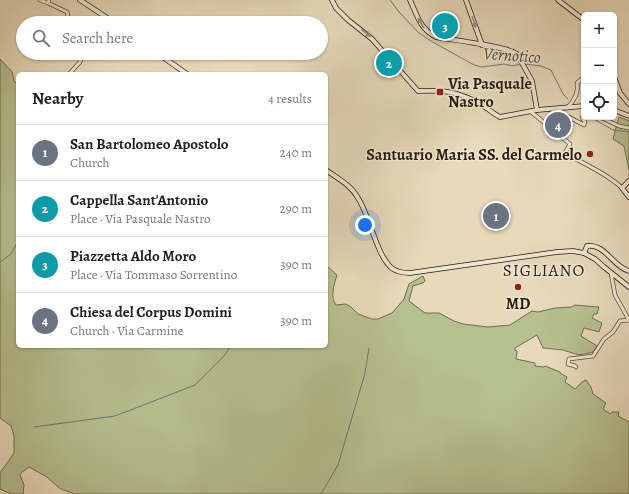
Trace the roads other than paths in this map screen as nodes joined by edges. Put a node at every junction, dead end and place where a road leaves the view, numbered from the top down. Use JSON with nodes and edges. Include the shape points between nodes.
{"nodes":[{"id":1,"x":40,"y":0,"type":"edge"},
{"id":2,"x":80,"y":0,"type":"edge"},
{"id":3,"x":332,"y":0,"type":"edge"},
{"id":4,"x":410,"y":0,"type":"edge"},
{"id":5,"x":466,"y":0,"type":"edge"},
{"id":6,"x":558,"y":0,"type":"edge"},
{"id":7,"x":48,"y":2,"type":"edge"},
{"id":8,"x":68,"y":16,"type":"edge"},
{"id":9,"x":104,"y":16,"type":"edge"},
{"id":10,"x":581,"y":18,"type":"edge"},
{"id":11,"x":482,"y":45,"type":"junction"},
{"id":12,"x":81,"y":60,"type":"edge"},
{"id":13,"x":167,"y":60,"type":"edge"},
{"id":14,"x":71,"y":72,"type":"edge"},
{"id":15,"x":184,"y":72,"type":"edge"},
{"id":16,"x":581,"y":80,"type":"edge"},
{"id":17,"x":617,"y":84,"type":"edge"},
{"id":18,"x":629,"y":104,"type":"edge"},
{"id":19,"x":581,"y":106,"type":"edge"},
{"id":20,"x":567,"y":108,"type":"junction"},
{"id":21,"x":559,"y":109,"type":"junction"},
{"id":22,"x":537,"y":110,"type":"junction"},
{"id":23,"x":530,"y":111,"type":"junction"},
{"id":24,"x":617,"y":111,"type":"edge"},
{"id":25,"x":629,"y":116,"type":"edge"},
{"id":26,"x":584,"y":120,"type":"edge"},
{"id":27,"x":606,"y":120,"type":"edge"},
{"id":28,"x":629,"y":128,"type":"edge"},
{"id":29,"x":328,"y":171,"type":"edge"},
{"id":30,"x":627,"y":183,"type":"edge"},
{"id":31,"x":622,"y":188,"type":"junction"},
{"id":32,"x":629,"y":196,"type":"edge"},
{"id":33,"x":584,"y":254,"type":"junction"},
{"id":34,"x":629,"y":271,"type":"edge"},
{"id":35,"x":611,"y":273,"type":"junction"},
{"id":36,"x":629,"y":287,"type":"edge"},
{"id":37,"x":629,"y":320,"type":"edge"},
{"id":38,"x":576,"y":367,"type":"dead end"}],
"edges":[{"from":1,"to":7,"type":"street"},
{"from":2,"to":9,"type":"street"},
{"from":3,"to":23,"type":"street","one_way":true,"via":[[336,8],[372,39],[418,91],[455,93],[480,104],[500,117]]},
{"from":11,"to":4,"type":"street","one_way":true,"via":[[436,37],[428,33]]},
{"from":5,"to":11,"type":"street","one_way":true},
{"from":6,"to":10,"type":"street"},
{"from":7,"to":8,"type":"street","via":[[67,12]]},
{"from":11,"to":22,"type":"street","via":[[514,52],[521,59],[532,81]]},
{"from":12,"to":14,"type":"street"},
{"from":13,"to":15,"type":"street"},
{"from":16,"to":20,"type":"street","via":[[577,83],[578,92]]},
{"from":17,"to":18,"type":"street"},
{"from":19,"to":20,"type":"street"},
{"from":20,"to":21,"type":"street"},
{"from":21,"to":22,"type":"street"},
{"from":21,"to":26,"type":"street","via":[[563,114],[584,125]]},
{"from":22,"to":23,"type":"street"},
{"from":23,"to":31,"type":"street","via":[[570,144],[566,153],[609,177]]},
{"from":24,"to":25,"type":"street"},
{"from":27,"to":28,"type":"street"},
{"from":29,"to":33,"type":"street","via":[[358,196],[382,256],[392,268],[400,272],[410,273],[557,252],[573,251]]},
{"from":30,"to":31,"type":"street"},
{"from":31,"to":32,"type":"street"},
{"from":33,"to":34,"type":"street","via":[[587,246],[594,246],[619,267]]},
{"from":33,"to":35,"type":"street","via":[[595,259]]},
{"from":35,"to":36,"type":"street"},
{"from":35,"to":37,"type":"street","via":[[615,295]]},
{"from":37,"to":38,"type":"street","via":[[620,321],[593,356],[569,359],[568,364]]}]}
